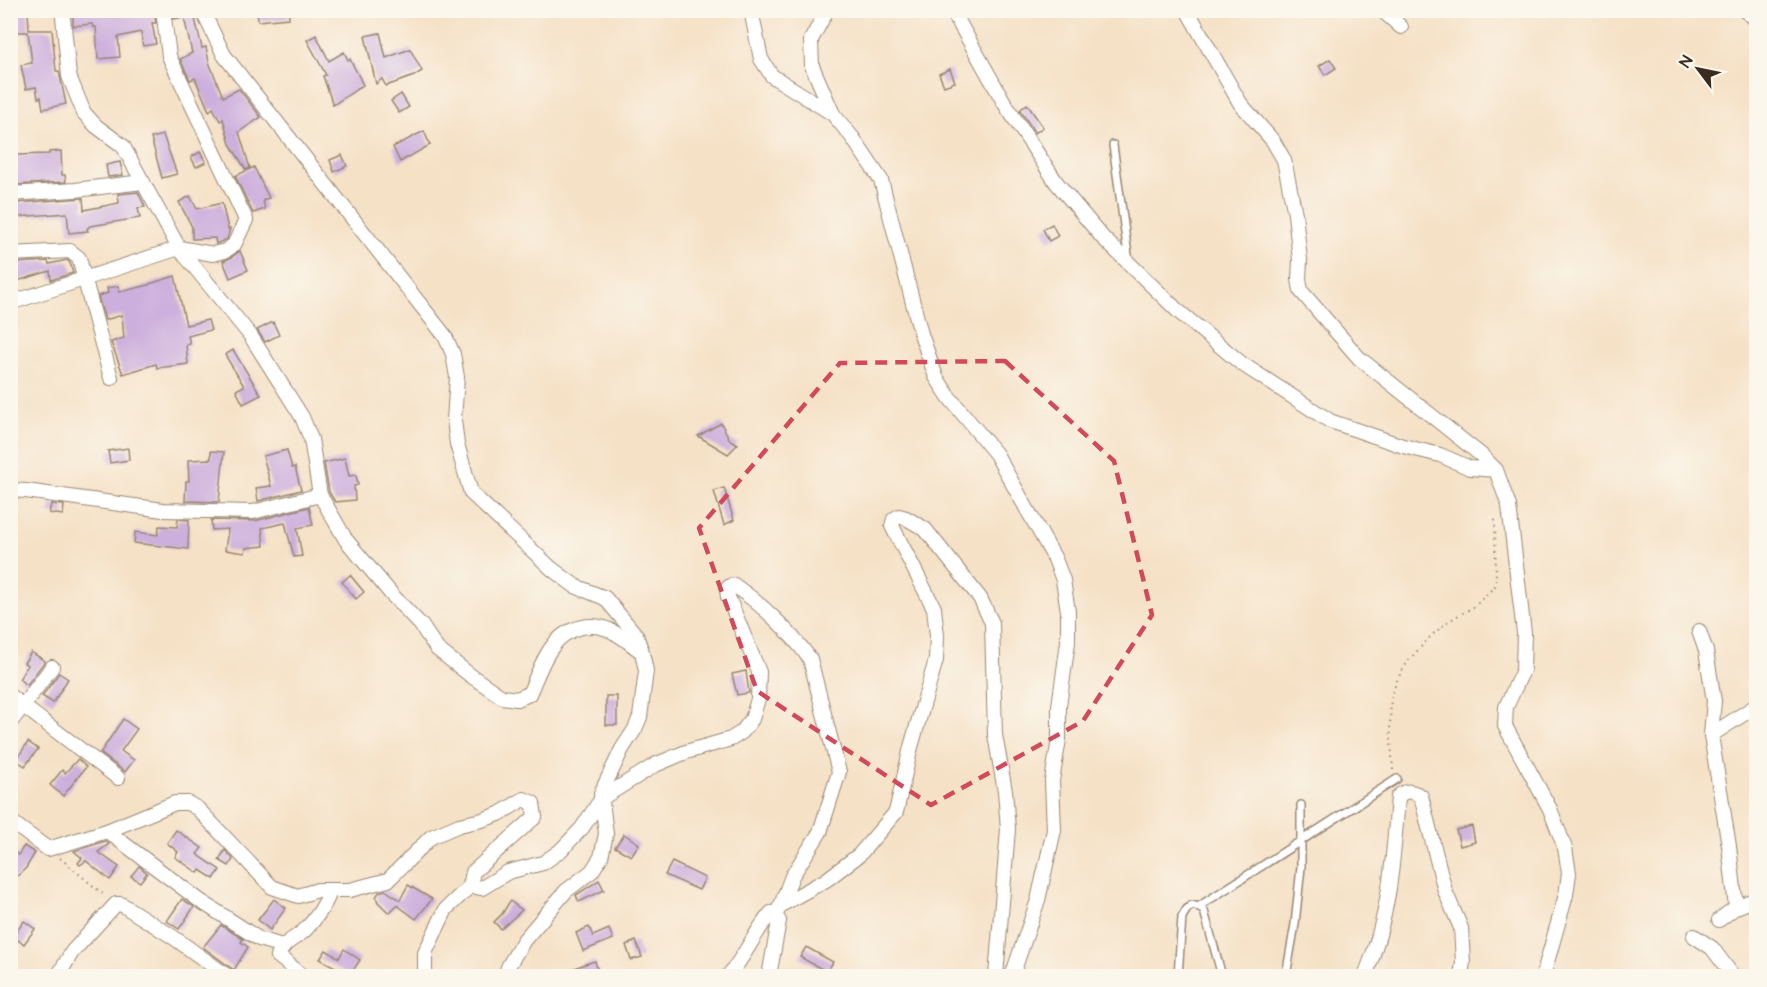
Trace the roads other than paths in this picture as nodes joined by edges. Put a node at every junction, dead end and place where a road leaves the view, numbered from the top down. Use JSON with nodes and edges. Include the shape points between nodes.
{"nodes":[{"id":1,"x":64,"y":10,"type":"edge"},
{"id":2,"x":163,"y":10,"type":"edge"},
{"id":3,"x":202,"y":10,"type":"edge"},
{"id":4,"x":751,"y":10,"type":"edge"},
{"id":5,"x":827,"y":10,"type":"edge"},
{"id":6,"x":952,"y":10,"type":"edge"},
{"id":7,"x":1187,"y":10,"type":"edge"},
{"id":8,"x":1382,"y":10,"type":"edge"},
{"id":9,"x":1744,"y":10,"type":"edge"},
{"id":10,"x":1756,"y":19,"type":"edge"},
{"id":11,"x":1401,"y":27,"type":"dead end"},
{"id":12,"x":833,"y":114,"type":"junction"},
{"id":13,"x":1113,"y":145,"type":"dead end"},
{"id":14,"x":143,"y":182,"type":"junction"},
{"id":15,"x":10,"y":194,"type":"edge"},
{"id":16,"x":178,"y":248,"type":"junction"},
{"id":17,"x":10,"y":254,"type":"edge"},
{"id":18,"x":1130,"y":264,"type":"junction"},
{"id":19,"x":85,"y":278,"type":"junction"},
{"id":20,"x":10,"y":303,"type":"edge"},
{"id":21,"x":111,"y":378,"type":"dead end"},
{"id":22,"x":1496,"y":470,"type":"junction"},
{"id":23,"x":10,"y":490,"type":"edge"},
{"id":24,"x":320,"y":495,"type":"junction"},
{"id":25,"x":1699,"y":631,"type":"dead end"},
{"id":26,"x":642,"y":652,"type":"junction"},
{"id":27,"x":52,"y":667,"type":"dead end"},
{"id":28,"x":10,"y":696,"type":"edge"},
{"id":29,"x":23,"y":705,"type":"junction"},
{"id":30,"x":1756,"y":706,"type":"edge"},
{"id":31,"x":10,"y":723,"type":"edge"},
{"id":32,"x":1711,"y":735,"type":"junction"},
{"id":33,"x":118,"y":778,"type":"dead end"},
{"id":34,"x":1397,"y":778,"type":"road end"},
{"id":35,"x":602,"y":798,"type":"junction"},
{"id":36,"x":1301,"y":805,"type":"dead end"},
{"id":37,"x":10,"y":821,"type":"edge"},
{"id":38,"x":107,"y":831,"type":"junction"},
{"id":39,"x":1301,"y":842,"type":"junction"},
{"id":40,"x":470,"y":886,"type":"junction"},
{"id":41,"x":332,"y":890,"type":"junction"},
{"id":42,"x":1756,"y":899,"type":"edge"},
{"id":43,"x":1198,"y":907,"type":"junction"},
{"id":44,"x":1736,"y":907,"type":"junction"},
{"id":45,"x":778,"y":910,"type":"junction"},
{"id":46,"x":1719,"y":920,"type":"dead end"},
{"id":47,"x":1694,"y":936,"type":"dead end"},
{"id":48,"x":282,"y":946,"type":"junction"},
{"id":49,"x":58,"y":976,"type":"edge"},
{"id":50,"x":227,"y":976,"type":"edge"},
{"id":51,"x":303,"y":976,"type":"edge"},
{"id":52,"x":426,"y":976,"type":"edge"},
{"id":53,"x":505,"y":976,"type":"edge"},
{"id":54,"x":728,"y":976,"type":"edge"},
{"id":55,"x":769,"y":976,"type":"edge"},
{"id":56,"x":996,"y":976,"type":"edge"},
{"id":57,"x":1012,"y":976,"type":"edge"},
{"id":58,"x":1178,"y":976,"type":"edge"},
{"id":59,"x":1222,"y":976,"type":"edge"},
{"id":60,"x":1286,"y":976,"type":"edge"},
{"id":61,"x":1365,"y":976,"type":"edge"},
{"id":62,"x":1461,"y":976,"type":"edge"},
{"id":63,"x":1543,"y":976,"type":"edge"},
{"id":64,"x":1733,"y":976,"type":"edge"}],
"edges":[{"from":1,"to":14,"type":"street","via":[[69,76],[84,113],[123,146]]},
{"from":2,"to":16,"type":"street","via":[[169,56],[246,220],[234,245],[225,251],[213,254]]},
{"from":3,"to":26,"type":"street","via":[[224,55],[445,336],[457,377],[457,444],[471,494],[552,569],[575,586],[605,598],[636,635]]},
{"from":4,"to":12,"type":"street","via":[[761,59],[772,76]]},
{"from":5,"to":12,"type":"street","via":[[811,40],[812,66]]},
{"from":6,"to":18,"type":"street","via":[[1005,104],[1056,182]]},
{"from":7,"to":22,"type":"street","via":[[1240,103],[1284,160],[1295,214],[1301,291],[1359,358]]},
{"from":8,"to":11,"type":"street"},
{"from":9,"to":10,"type":"street"},
{"from":12,"to":57,"type":"street","via":[[881,180],[936,377],[996,454],[1063,580],[1068,642],[1052,781],[1054,831],[1038,900]]},
{"from":13,"to":18,"type":"lane"},
{"from":14,"to":15,"type":"street"},
{"from":14,"to":16,"type":"street"},
{"from":16,"to":19,"type":"street"},
{"from":16,"to":24,"type":"street","via":[[250,335],[302,417],[311,439]]},
{"from":17,"to":19,"type":"street","via":[[70,251],[79,258]]},
{"from":18,"to":22,"type":"street","via":[[1178,311],[1242,364],[1330,421],[1470,468]]},
{"from":19,"to":20,"type":"street"},
{"from":19,"to":21,"type":"street"},
{"from":22,"to":63,"type":"street","via":[[1509,506],[1524,633],[1523,670],[1506,707],[1505,726],[1550,809],[1569,873]]},
{"from":23,"to":24,"type":"street","via":[[163,510],[242,512]]},
{"from":24,"to":26,"type":"street","via":[[346,540],[421,625],[437,649],[502,697],[517,699],[529,694],[552,646],[581,626],[614,632]]},
{"from":25,"to":32,"type":"street","via":[[1714,701]]},
{"from":26,"to":35,"type":"street","via":[[646,672],[640,717],[601,793]]},
{"from":27,"to":29,"type":"street"},
{"from":28,"to":29,"type":"street"},
{"from":29,"to":31,"type":"street"},
{"from":29,"to":33,"type":"street"},
{"from":30,"to":32,"type":"street"},
{"from":32,"to":44,"type":"street"},
{"from":34,"to":39,"type":"lane"},
{"from":35,"to":40,"type":"street","via":[[582,828],[543,863],[508,872],[482,888]]},
{"from":35,"to":45,"type":"street","via":[[656,765],[731,739],[752,719],[759,672],[728,597],[726,590],[734,585],[784,629],[810,659],[839,772],[820,832],[792,876]]},
{"from":35,"to":53,"type":"street","via":[[606,834],[601,857],[592,872],[566,891],[524,940]]},
{"from":36,"to":39,"type":"lane"},
{"from":37,"to":38,"type":"street","via":[[48,849]]},
{"from":38,"to":41,"type":"street","via":[[175,803],[188,802],[272,887],[298,896]]},
{"from":38,"to":48,"type":"street","via":[[199,900],[259,939]]},
{"from":39,"to":43,"type":"lane"},
{"from":39,"to":60,"type":"lane","via":[[1295,924]]},
{"from":40,"to":41,"type":"street","via":[[473,872],[535,817],[533,803],[524,799],[499,814],[431,837],[388,880],[350,890]]},
{"from":40,"to":52,"type":"street","via":[[446,909],[425,953]]},
{"from":41,"to":48,"type":"street","via":[[325,907]]},
{"from":42,"to":44,"type":"street"},
{"from":43,"to":58,"type":"lane","via":[[1192,905],[1182,917]]},
{"from":43,"to":59,"type":"lane","via":[[1203,911]]},
{"from":44,"to":46,"type":"street"},
{"from":45,"to":54,"type":"street","via":[[759,926],[738,966]]},
{"from":45,"to":55,"type":"street"},
{"from":45,"to":56,"type":"street","via":[[859,855],[896,812],[936,660],[937,636],[934,608],[892,526],[899,516],[906,518],[925,529],[980,598],[992,623],[995,735],[1008,829]]},
{"from":47,"to":64,"type":"street","via":[[1712,948]]},
{"from":48,"to":51,"type":"street","via":[[278,956]]},
{"from":49,"to":50,"type":"street","via":[[72,952],[116,904],[173,937]]},
{"from":61,"to":62,"type":"street","via":[[1385,918],[1394,864],[1398,797],[1412,791],[1421,796],[1445,891],[1461,928]]}]}
